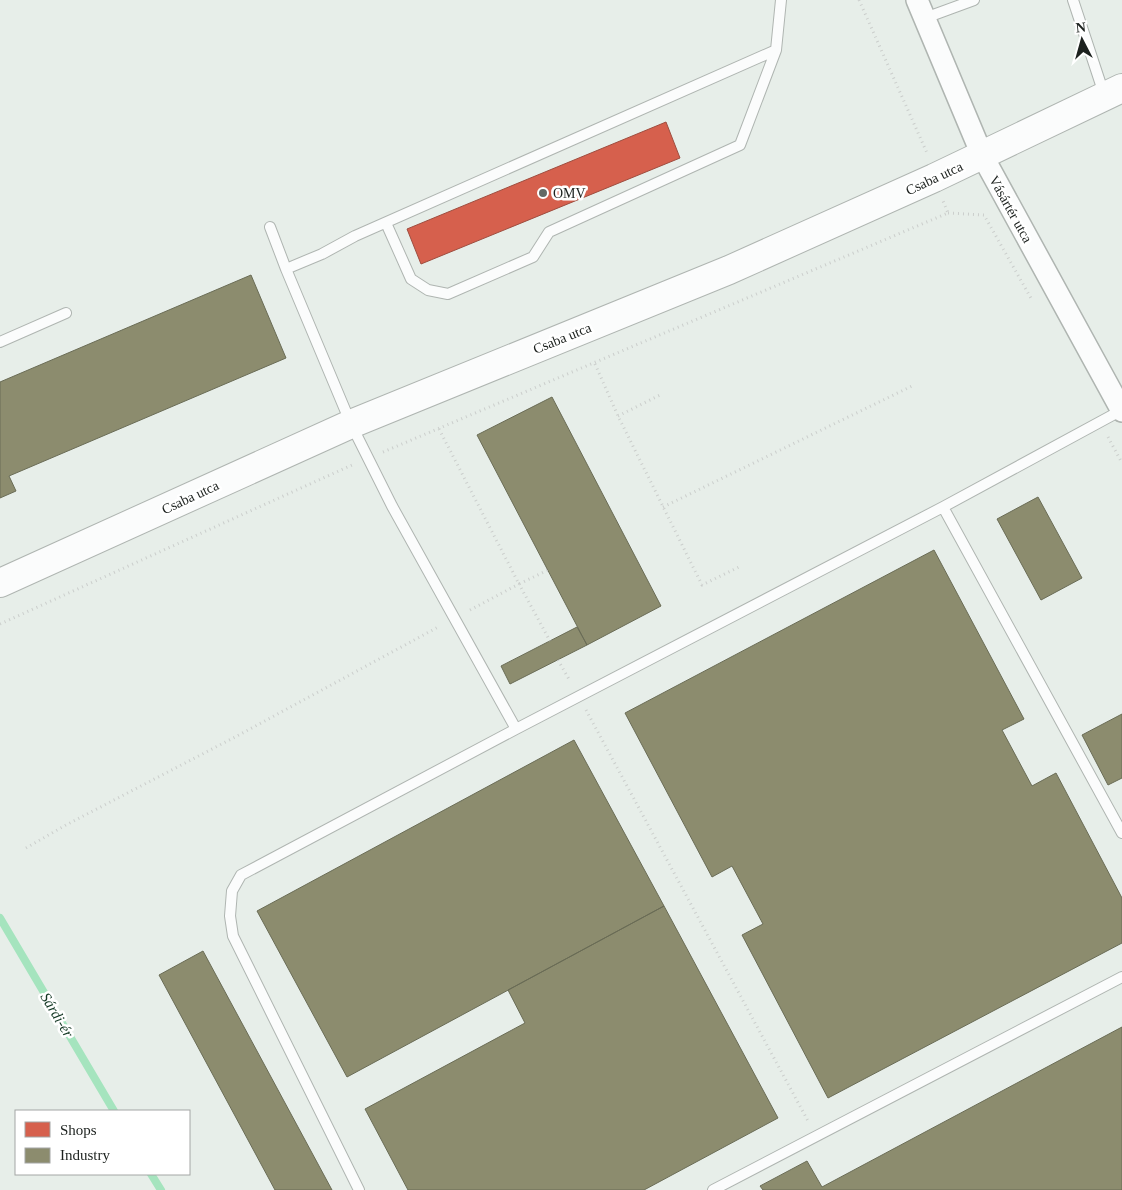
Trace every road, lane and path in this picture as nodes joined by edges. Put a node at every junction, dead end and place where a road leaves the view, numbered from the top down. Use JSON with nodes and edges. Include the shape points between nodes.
{"nodes":[{"id":1,"x":781,"y":0,"type":"edge"},
{"id":2,"x":974,"y":0,"type":"edge"},
{"id":3,"x":1074,"y":0,"type":"edge"},
{"id":4,"x":921,"y":9,"type":"edge"},
{"id":5,"x":776,"y":50,"type":"junction"},
{"id":6,"x":1113,"y":92,"type":"edge"},
{"id":7,"x":982,"y":155,"type":"junction"},
{"id":8,"x":948,"y":213,"type":"dead end"},
{"id":9,"x":386,"y":223,"type":"junction"},
{"id":10,"x":270,"y":227,"type":"dead end"},
{"id":11,"x":286,"y":269,"type":"junction"},
{"id":12,"x":1032,"y":301,"type":"dead end"},
{"id":13,"x":66,"y":313,"type":"dead end"},
{"id":14,"x":0,"y":342,"type":"edge"},
{"id":15,"x":595,"y":364,"type":"dead end"},
{"id":16,"x":912,"y":386,"type":"dead end"},
{"id":17,"x":660,"y":395,"type":"dead end"},
{"id":18,"x":1122,"y":411,"type":"edge"},
{"id":19,"x":618,"y":416,"type":"junction"},
{"id":20,"x":1100,"y":421,"type":"junction"},
{"id":21,"x":351,"y":424,"type":"junction"},
{"id":22,"x":439,"y":429,"type":"dead end"},
{"id":23,"x":1122,"y":463,"type":"edge"},
{"id":24,"x":663,"y":507,"type":"junction"},
{"id":25,"x":943,"y":507,"type":"junction"},
{"id":26,"x":741,"y":566,"type":"dead end"},
{"id":27,"x":548,"y":570,"type":"dead end"},
{"id":28,"x":0,"y":583,"type":"edge"},
{"id":29,"x":519,"y":584,"type":"junction"},
{"id":30,"x":454,"y":618,"type":"junction"},
{"id":31,"x":550,"y":641,"type":"dead end"},
{"id":32,"x":558,"y":660,"type":"dead end"},
{"id":33,"x":579,"y":697,"type":"junction"},
{"id":34,"x":516,"y":729,"type":"junction"},
{"id":35,"x":1122,"y":833,"type":"edge"},
{"id":36,"x":26,"y":848,"type":"dead end"},
{"id":37,"x":1122,"y":978,"type":"edge"},
{"id":38,"x":816,"y":1135,"type":"junction"},
{"id":39,"x":359,"y":1190,"type":"edge"},
{"id":40,"x":713,"y":1190,"type":"edge"}],
"edges":[{"from":1,"to":5,"type":"lane"},
{"from":2,"to":4,"type":"lane"},
{"from":3,"to":6,"type":"lane"},
{"from":4,"to":7,"type":"street","name":"Vásártér utca"},
{"from":5,"to":9,"type":"lane"},
{"from":5,"to":9,"type":"lane","via":[[740,145],[549,232],[533,257],[448,294],[428,290],[411,279]]},
{"from":6,"to":7,"type":"street","name":"Csaba utca"},
{"from":7,"to":18,"type":"street","name":"Vásártér utca"},
{"from":7,"to":21,"type":"street","name":"Csaba utca","via":[[720,273]]},
{"from":8,"to":12,"type":"path","via":[[984,215]]},
{"from":9,"to":11,"type":"lane"},
{"from":10,"to":11,"type":"lane"},
{"from":11,"to":21,"type":"lane"},
{"from":13,"to":14,"type":"lane"},
{"from":15,"to":19,"type":"path"},
{"from":16,"to":24,"type":"path"},
{"from":17,"to":19,"type":"path"},
{"from":18,"to":20,"type":"lane"},
{"from":19,"to":24,"type":"path"},
{"from":20,"to":23,"type":"path"},
{"from":20,"to":25,"type":"lane"},
{"from":21,"to":28,"type":"street","name":"Csaba utca"},
{"from":21,"to":30,"type":"lane"},
{"from":22,"to":29,"type":"path"},
{"from":24,"to":26,"type":"path","via":[[702,585]]},
{"from":25,"to":33,"type":"lane"},
{"from":25,"to":35,"type":"lane"},
{"from":27,"to":29,"type":"path"},
{"from":29,"to":30,"type":"path"},
{"from":29,"to":31,"type":"path"},
{"from":30,"to":34,"type":"lane"},
{"from":30,"to":36,"type":"path"},
{"from":32,"to":33,"type":"path"},
{"from":33,"to":34,"type":"lane"},
{"from":33,"to":38,"type":"path"},
{"from":34,"to":39,"type":"lane","via":[[241,875],[232,891],[230,916],[233,936]]},
{"from":37,"to":38,"type":"lane"},
{"from":38,"to":40,"type":"lane"}]}
